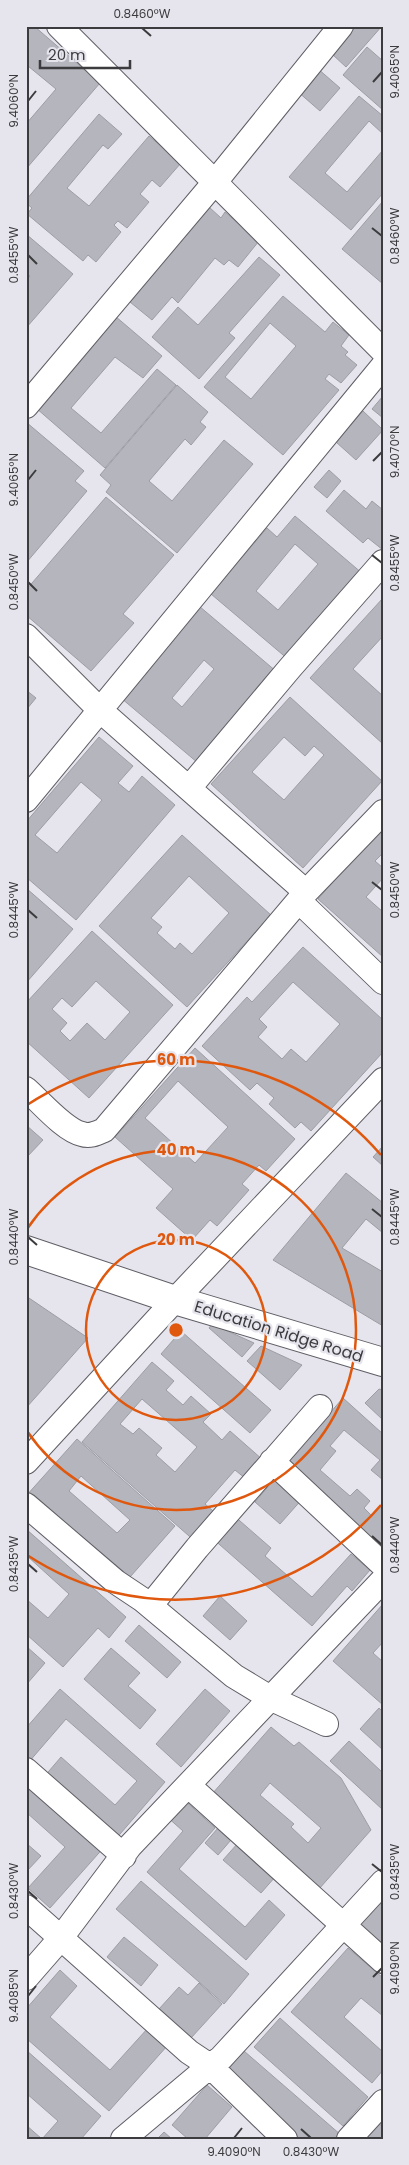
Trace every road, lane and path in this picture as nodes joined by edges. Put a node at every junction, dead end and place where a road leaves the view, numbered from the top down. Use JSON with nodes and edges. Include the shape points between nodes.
{"nodes":[{"id":1,"x":59,"y":26,"type":"edge"},
{"id":2,"x":341,"y":26,"type":"edge"},
{"id":3,"x":215,"y":182,"type":"junction"},
{"id":4,"x":383,"y":351,"type":"edge"},
{"id":5,"x":383,"y":366,"type":"edge"},
{"id":6,"x":26,"y":406,"type":"edge"},
{"id":7,"x":383,"y":562,"type":"edge"},
{"id":8,"x":26,"y":636,"type":"edge"},
{"id":9,"x":101,"y":711,"type":"junction"},
{"id":10,"x":189,"y":788,"type":"junction"},
{"id":11,"x":26,"y":800,"type":"edge"},
{"id":12,"x":383,"y":812,"type":"edge"},
{"id":13,"x":302,"y":896,"type":"junction"},
{"id":14,"x":383,"y":982,"type":"edge"},
{"id":15,"x":383,"y":1080,"type":"edge"},
{"id":16,"x":26,"y":1089,"type":"edge"},
{"id":17,"x":26,"y":1250,"type":"edge"},
{"id":18,"x":175,"y":1300,"type":"junction"},
{"id":19,"x":380,"y":1357,"type":"edge"},
{"id":20,"x":320,"y":1407,"type":"dead end"},
{"id":21,"x":272,"y":1461,"type":"junction"},
{"id":22,"x":26,"y":1462,"type":"edge"},
{"id":23,"x":26,"y":1505,"type":"edge"},
{"id":24,"x":383,"y":1565,"type":"edge"},
{"id":25,"x":383,"y":1580,"type":"edge"},
{"id":26,"x":150,"y":1606,"type":"junction"},
{"id":27,"x":272,"y":1699,"type":"junction"},
{"id":28,"x":326,"y":1724,"type":"dead end"},
{"id":29,"x":26,"y":1770,"type":"edge"},
{"id":30,"x":189,"y":1786,"type":"junction"},
{"id":31,"x":124,"y":1856,"type":"junction"},
{"id":32,"x":383,"y":1882,"type":"edge"},
{"id":33,"x":26,"y":1907,"type":"edge"},
{"id":34,"x":344,"y":1924,"type":"junction"},
{"id":35,"x":60,"y":1939,"type":"junction"},
{"id":36,"x":383,"y":1961,"type":"edge"},
{"id":37,"x":26,"y":1978,"type":"edge"},
{"id":38,"x":210,"y":2066,"type":"junction"},
{"id":39,"x":383,"y":2102,"type":"edge"},
{"id":40,"x":123,"y":2139,"type":"edge"},
{"id":41,"x":285,"y":2139,"type":"edge"},
{"id":42,"x":349,"y":2139,"type":"edge"}],
"edges":[{"from":1,"to":3,"type":"street"},
{"from":2,"to":3,"type":"street"},
{"from":3,"to":4,"type":"street"},
{"from":3,"to":6,"type":"street"},
{"from":5,"to":9,"type":"street"},
{"from":7,"to":10,"type":"street"},
{"from":8,"to":9,"type":"street"},
{"from":9,"to":10,"type":"street"},
{"from":9,"to":11,"type":"street"},
{"from":10,"to":13,"type":"street"},
{"from":12,"to":13,"type":"street"},
{"from":13,"to":14,"type":"street"},
{"from":13,"to":16,"type":"street","via":[[104,1130],[92,1135],[68,1128]]},
{"from":15,"to":18,"type":"street"},
{"from":17,"to":18,"type":"street","name":"Education Ridge Road"},
{"from":18,"to":19,"type":"street","name":"Education Ridge Road"},
{"from":18,"to":22,"type":"street"},
{"from":20,"to":21,"type":"street"},
{"from":21,"to":24,"type":"street"},
{"from":21,"to":26,"type":"street"},
{"from":23,"to":26,"type":"street","via":[[116,1582]]},
{"from":25,"to":27,"type":"street"},
{"from":26,"to":27,"type":"street","via":[[234,1676]]},
{"from":27,"to":28,"type":"street"},
{"from":27,"to":30,"type":"street"},
{"from":29,"to":31,"type":"street"},
{"from":30,"to":31,"type":"street"},
{"from":30,"to":34,"type":"street"},
{"from":31,"to":35,"type":"street"},
{"from":32,"to":34,"type":"street"},
{"from":33,"to":35,"type":"street"},
{"from":34,"to":36,"type":"street"},
{"from":34,"to":38,"type":"street","via":[[221,2058]]},
{"from":35,"to":37,"type":"street"},
{"from":35,"to":38,"type":"street","via":[[189,2052]]},
{"from":38,"to":40,"type":"street"},
{"from":38,"to":41,"type":"street"},
{"from":39,"to":42,"type":"street"}]}
